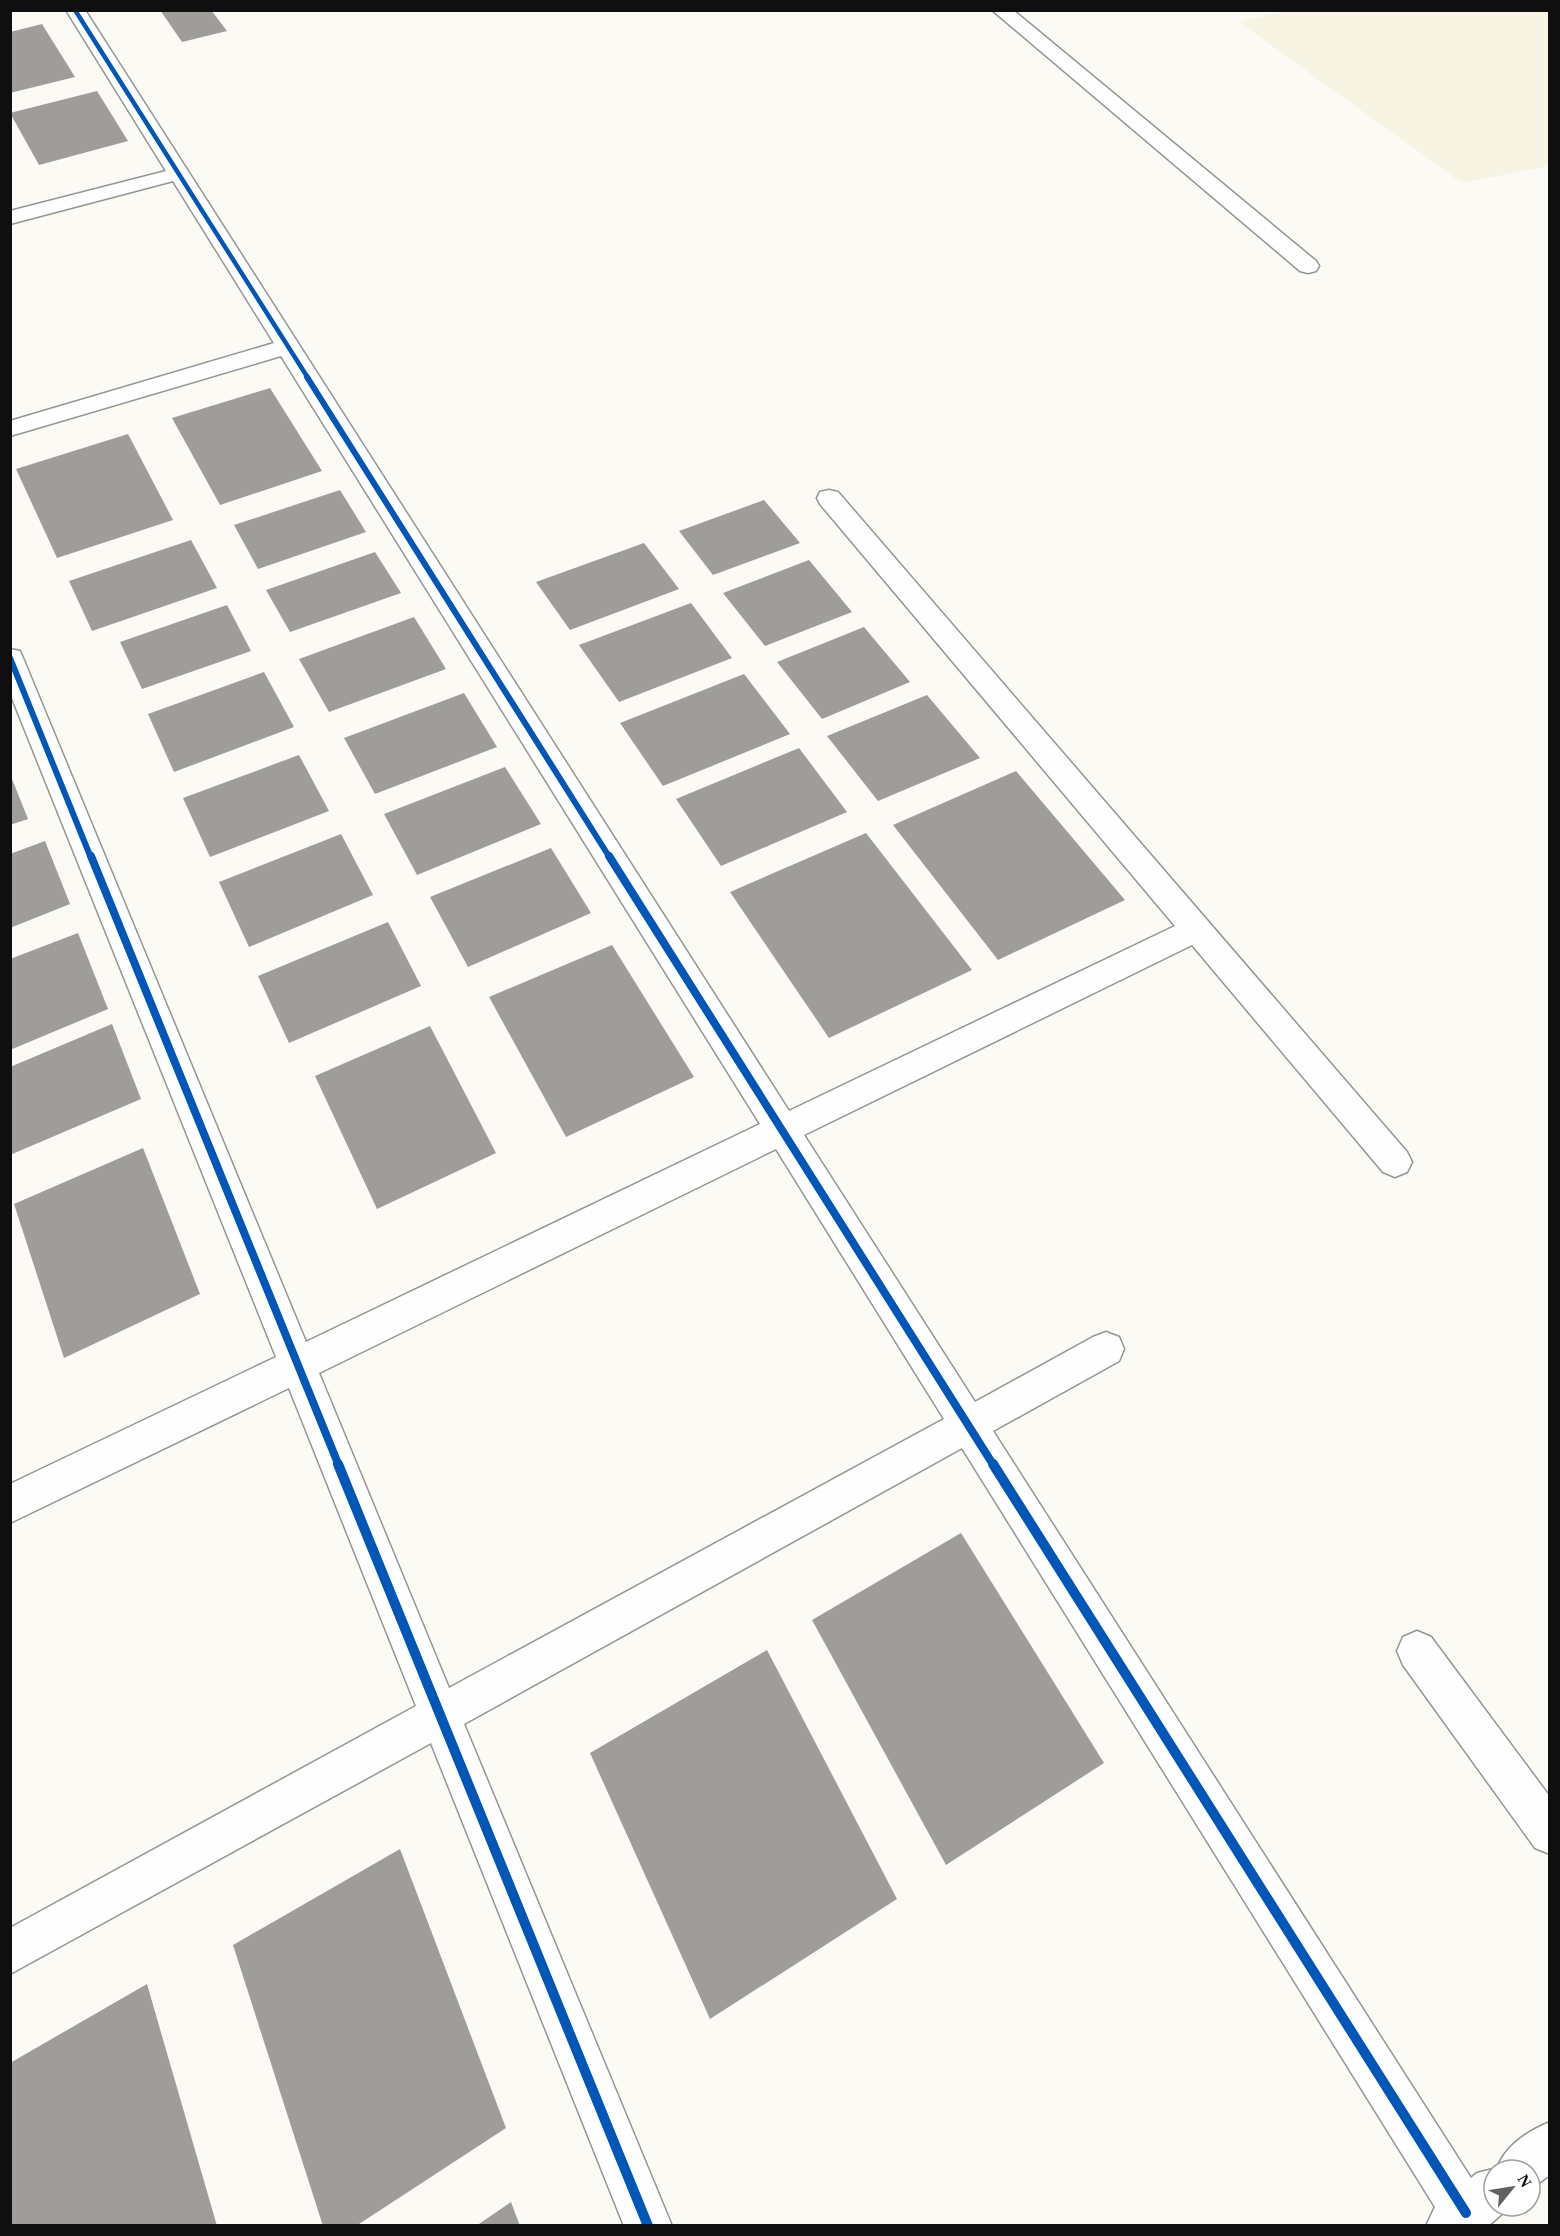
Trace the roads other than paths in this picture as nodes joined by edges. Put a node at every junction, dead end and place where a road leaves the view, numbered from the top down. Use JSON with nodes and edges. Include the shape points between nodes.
{"nodes":[{"id":1,"x":75,"y":10,"type":"edge"},
{"id":2,"x":1001,"y":10,"type":"edge"},
{"id":3,"x":177,"y":174,"type":"junction"},
{"id":4,"x":10,"y":219,"type":"edge"},
{"id":5,"x":1308,"y":266,"type":"dead end"},
{"id":6,"x":286,"y":346,"type":"junction"},
{"id":7,"x":10,"y":429,"type":"edge"},
{"id":8,"x":829,"y":498,"type":"dead end"},
{"id":9,"x":10,"y":658,"type":"edge"},
{"id":10,"x":1197,"y":929,"type":"junction"},
{"id":11,"x":782,"y":1130,"type":"junction"},
{"id":12,"x":1395,"y":1162,"type":"dead end"},
{"id":13,"x":1106,"y":1349,"type":"dead end"},
{"id":14,"x":299,"y":1363,"type":"junction"},
{"id":15,"x":969,"y":1425,"type":"junction"},
{"id":16,"x":10,"y":1504,"type":"edge"},
{"id":17,"x":1416,"y":1651,"type":"dead end"},
{"id":18,"x":442,"y":1714,"type":"junction"},
{"id":19,"x":1550,"y":1833,"type":"edge"},
{"id":20,"x":10,"y":1952,"type":"edge"},
{"id":21,"x":1550,"y":2145,"type":"edge"},
{"id":22,"x":1534,"y":2158,"type":"edge"},
{"id":23,"x":1470,"y":2209,"type":"edge"},
{"id":24,"x":648,"y":2226,"type":"edge"}],
"edges":[{"from":1,"to":3,"type":"street"},
{"from":2,"to":5,"type":"street"},
{"from":3,"to":4,"type":"street"},
{"from":3,"to":6,"type":"street"},
{"from":6,"to":7,"type":"street"},
{"from":6,"to":11,"type":"street"},
{"from":8,"to":10,"type":"street"},
{"from":9,"to":14,"type":"street"},
{"from":10,"to":11,"type":"street"},
{"from":10,"to":12,"type":"street"},
{"from":11,"to":14,"type":"street"},
{"from":11,"to":15,"type":"street"},
{"from":13,"to":15,"type":"street"},
{"from":14,"to":16,"type":"street"},
{"from":14,"to":18,"type":"street"},
{"from":15,"to":18,"type":"street"},
{"from":15,"to":23,"type":"street"},
{"from":17,"to":19,"type":"street"},
{"from":18,"to":20,"type":"street"},
{"from":18,"to":24,"type":"street"},
{"from":21,"to":22,"type":"street"}]}
